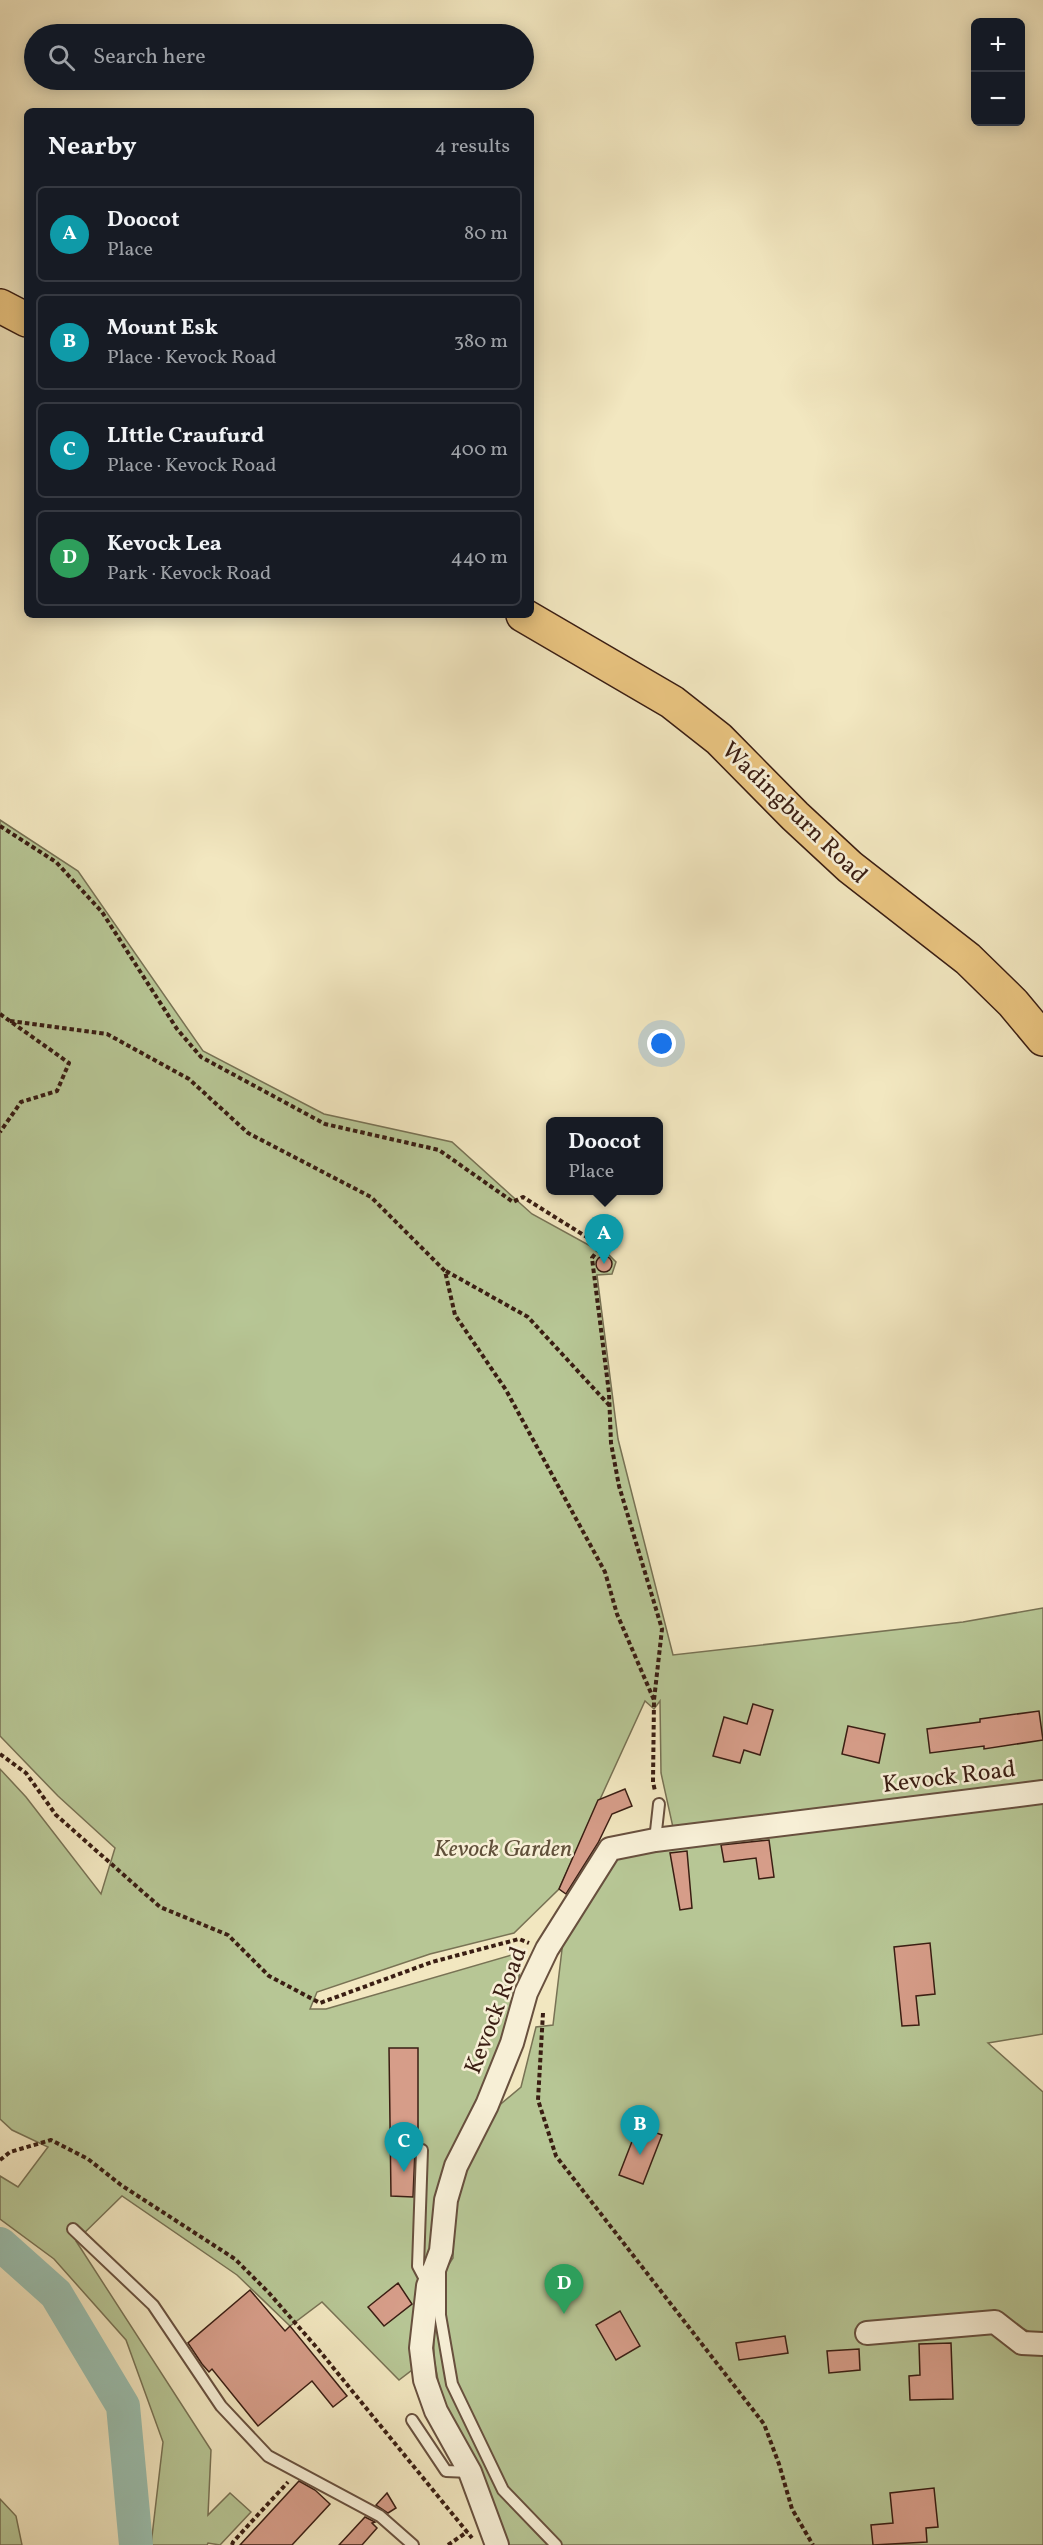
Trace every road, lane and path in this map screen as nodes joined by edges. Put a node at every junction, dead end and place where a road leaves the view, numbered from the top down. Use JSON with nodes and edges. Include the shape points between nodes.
{"nodes":[{"id":1,"x":0,"y":306,"type":"edge"},
{"id":2,"x":24,"y":318,"type":"edge"},
{"id":3,"x":528,"y":618,"type":"edge"},
{"id":4,"x":0,"y":826,"type":"edge"},
{"id":5,"x":0,"y":1014,"type":"edge"},
{"id":6,"x":10,"y":1021,"type":"junction"},
{"id":7,"x":1043,"y":1039,"type":"edge"},
{"id":8,"x":0,"y":1132,"type":"edge"},
{"id":9,"x":445,"y":1271,"type":"junction"},
{"id":10,"x":609,"y":1405,"type":"junction"},
{"id":11,"x":654,"y":1700,"type":"junction"},
{"id":12,"x":0,"y":1754,"type":"edge"},
{"id":13,"x":1043,"y":1792,"type":"edge"},
{"id":14,"x":658,"y":1804,"type":"joint"},
{"id":15,"x":655,"y":1840,"type":"junction"},
{"id":16,"x":547,"y":1949,"type":"junction"},
{"id":17,"x":544,"y":2007,"type":"dead end"},
{"id":18,"x":422,"y":2150,"type":"dead end"},
{"id":19,"x":0,"y":2160,"type":"edge"},
{"id":20,"x":73,"y":2229,"type":"dead end"},
{"id":21,"x":441,"y":2251,"type":"junction"},
{"id":22,"x":428,"y":2286,"type":"junction"},
{"id":23,"x":867,"y":2332,"type":"dead end"},
{"id":24,"x":1043,"y":2344,"type":"edge"},
{"id":25,"x":412,"y":2420,"type":"dead end"},
{"id":26,"x":297,"y":2472,"type":"junction"},
{"id":27,"x":470,"y":2472,"type":"junction"},
{"id":28,"x":467,"y":2532,"type":"junction"},
{"id":29,"x":232,"y":2545,"type":"edge"},
{"id":30,"x":413,"y":2545,"type":"edge"},
{"id":31,"x":448,"y":2545,"type":"edge"},
{"id":32,"x":477,"y":2545,"type":"edge"},
{"id":33,"x":496,"y":2545,"type":"edge"},
{"id":34,"x":556,"y":2545,"type":"edge"},
{"id":35,"x":813,"y":2545,"type":"edge"}],
"edges":[{"from":1,"to":2,"type":"main road"},
{"from":3,"to":7,"type":"main road","name":"Wadingburn Road","via":[[672,702],[719,739],[850,867],[968,959]]},
{"from":4,"to":10,"type":"path","via":[[56,862],[102,912],[177,1029],[201,1058],[326,1125],[439,1150],[513,1202],[523,1197],[601,1246],[592,1258]]},
{"from":5,"to":6,"type":"path"},
{"from":6,"to":8,"type":"path","via":[[69,1063],[57,1091],[21,1102]]},
{"from":6,"to":9,"type":"path","via":[[107,1034],[189,1079],[248,1133],[371,1197]]},
{"from":9,"to":10,"type":"path","via":[[528,1317]]},
{"from":9,"to":11,"type":"path","via":[[455,1316],[507,1390],[604,1572],[617,1614]]},
{"from":10,"to":11,"type":"path","via":[[619,1486],[662,1629]]},
{"from":11,"to":14,"type":"path","via":[[653,1782]]},
{"from":12,"to":16,"type":"path","via":[[26,1773],[56,1815],[160,1907],[228,1935],[269,1976],[320,2002],[432,1962],[519,1939]]},
{"from":13,"to":15,"type":"street","name":"Kevock Road"},
{"from":14,"to":15,"type":"lane"},
{"from":15,"to":16,"type":"street","name":"Kevock Road","via":[[610,1849]]},
{"from":16,"to":21,"type":"street","name":"Kevock Road","via":[[526,1993],[512,2043],[487,2105],[456,2166],[446,2200]]},
{"from":17,"to":35,"type":"path","via":[[538,2100],[556,2156],[764,2424],[792,2509]]},
{"from":18,"to":22,"type":"lane","via":[[418,2266]]},
{"from":19,"to":28,"type":"path","via":[[10,2152],[51,2140],[88,2159],[235,2259],[318,2349]]},
{"from":20,"to":26,"type":"lane","via":[[153,2305],[221,2406],[268,2456]]},
{"from":21,"to":22,"type":"street","name":"Kevock Road"},
{"from":21,"to":34,"type":"lane","via":[[440,2315],[452,2384],[503,2490]]},
{"from":22,"to":27,"type":"street","name":"Kevock Road","via":[[421,2348],[425,2380],[436,2411]]},
{"from":23,"to":24,"type":"street","via":[[995,2322],[1022,2343]]},
{"from":25,"to":27,"type":"lane","via":[[446,2471]]},
{"from":26,"to":29,"type":"path"},
{"from":26,"to":30,"type":"lane","via":[[380,2516]]},
{"from":27,"to":33,"type":"street","name":"Kevock Road"},
{"from":28,"to":31,"type":"path"},
{"from":28,"to":32,"type":"path"}]}
